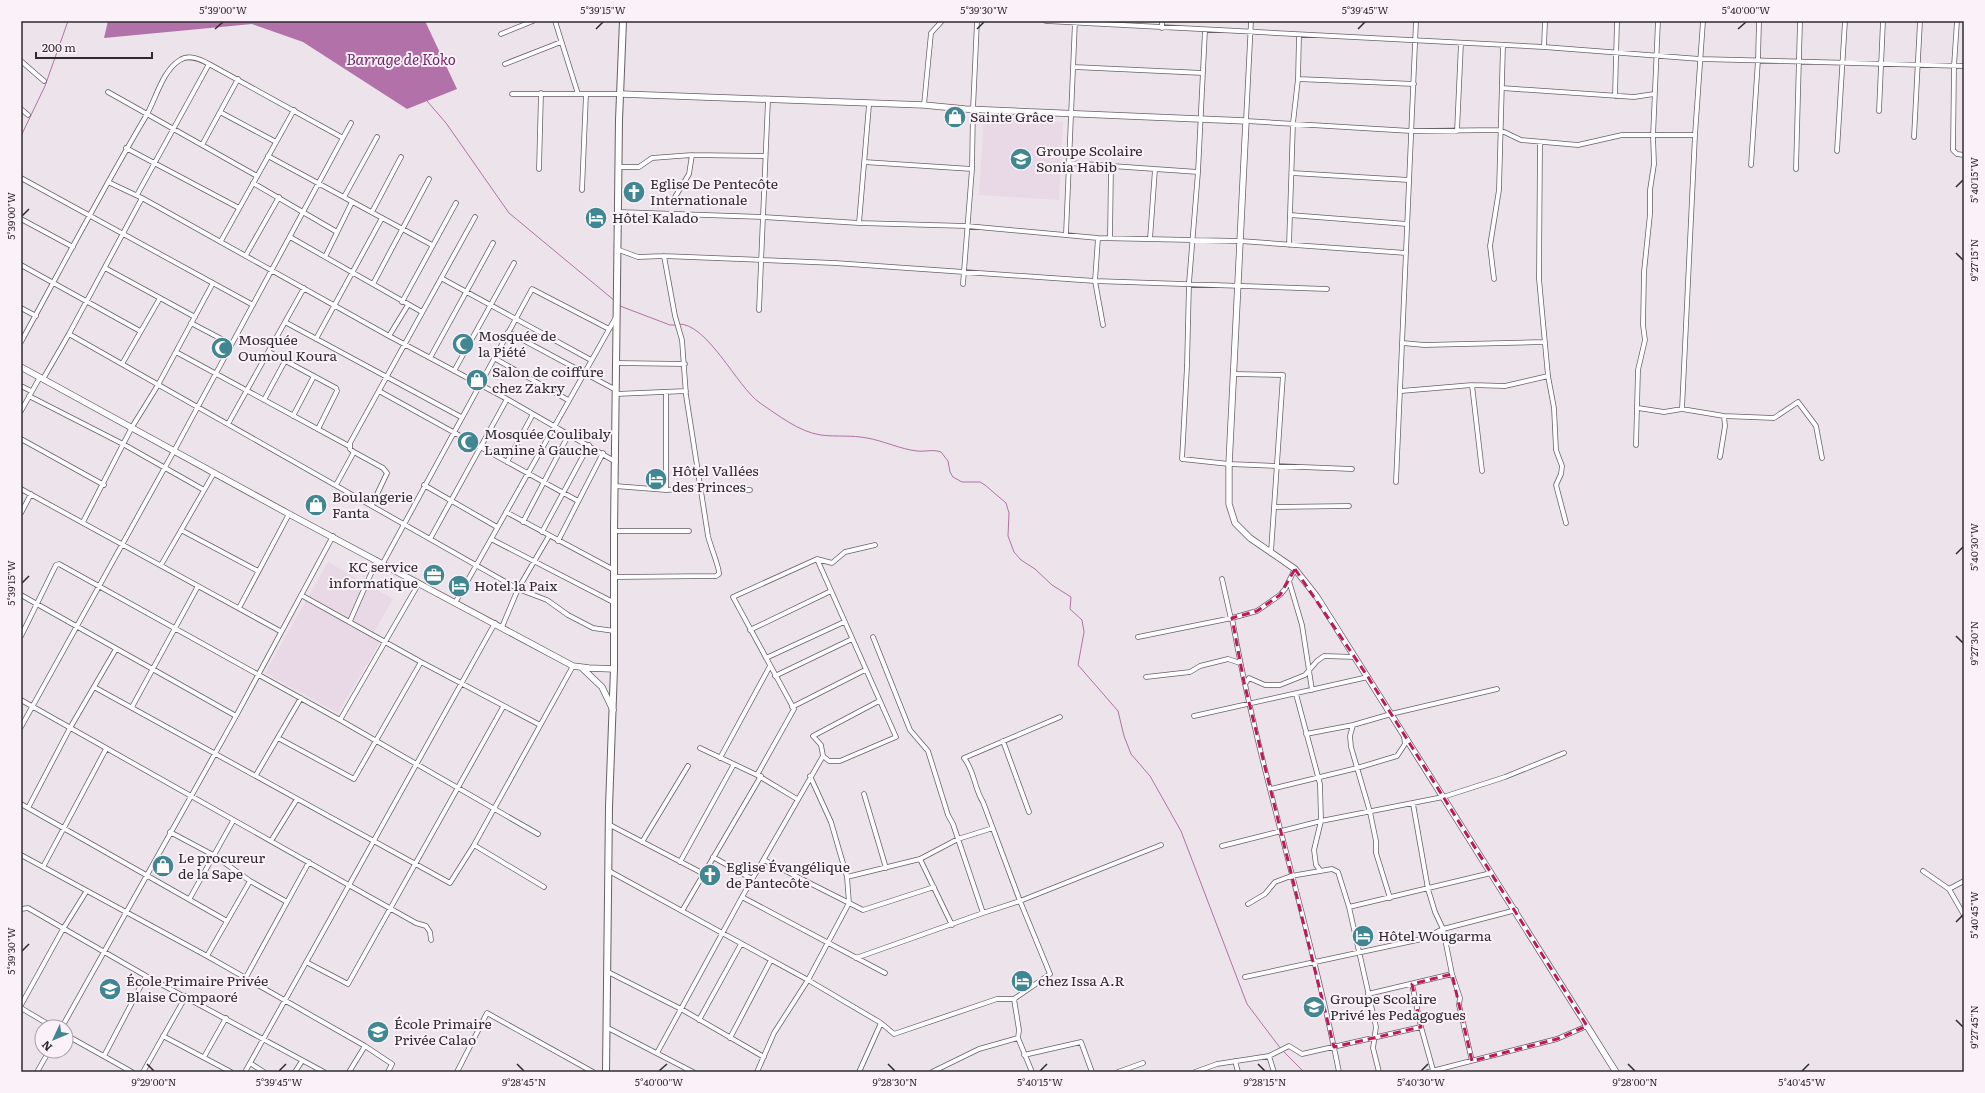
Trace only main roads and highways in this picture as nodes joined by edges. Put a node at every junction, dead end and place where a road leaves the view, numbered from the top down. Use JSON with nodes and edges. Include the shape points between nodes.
{"nodes":[{"id":1,"x":622,"y":21,"type":"edge"},
{"id":2,"x":606,"y":1072,"type":"edge"}],
"edges":[{"from":1,"to":2,"type":"main road"}]}
